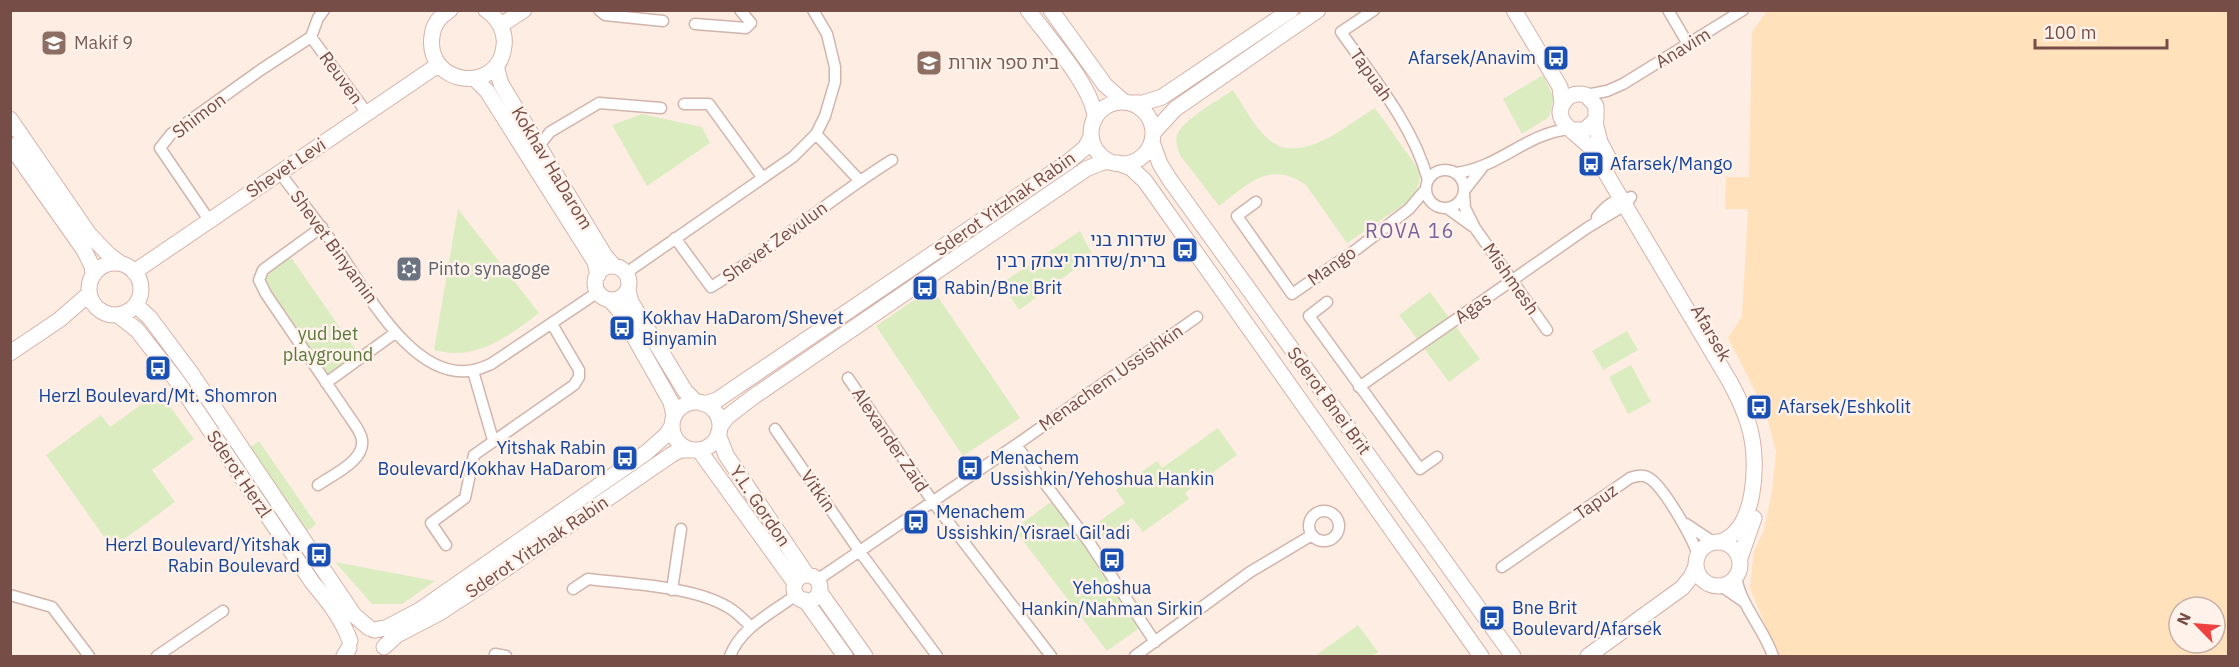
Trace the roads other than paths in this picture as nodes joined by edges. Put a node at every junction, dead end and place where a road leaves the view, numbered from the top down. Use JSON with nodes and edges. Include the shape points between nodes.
{"nodes":[{"id":1,"x":324,"y":10,"type":"edge"},
{"id":2,"x":450,"y":10,"type":"edge"},
{"id":3,"x":486,"y":10,"type":"edge"},
{"id":4,"x":524,"y":10,"type":"edge"},
{"id":5,"x":599,"y":10,"type":"edge"},
{"id":6,"x":740,"y":10,"type":"edge"},
{"id":7,"x":813,"y":10,"type":"edge"},
{"id":8,"x":1028,"y":10,"type":"edge"},
{"id":9,"x":1051,"y":10,"type":"edge"},
{"id":10,"x":1291,"y":10,"type":"edge"},
{"id":11,"x":1318,"y":10,"type":"edge"},
{"id":12,"x":1374,"y":10,"type":"edge"},
{"id":13,"x":1514,"y":10,"type":"edge"},
{"id":14,"x":1524,"y":10,"type":"edge"},
{"id":15,"x":1668,"y":10,"type":"edge"},
{"id":16,"x":1743,"y":10,"type":"edge"},
{"id":17,"x":663,"y":21,"type":"dead end"},
{"id":18,"x":695,"y":24,"type":"dead end"},
{"id":19,"x":501,"y":25,"type":"junction"},
{"id":20,"x":311,"y":37,"type":"junction"},
{"id":21,"x":1688,"y":45,"type":"junction"},
{"id":22,"x":438,"y":65,"type":"junction"},
{"id":23,"x":496,"y":66,"type":"junction"},
{"id":24,"x":475,"y":79,"type":"junction"},
{"id":25,"x":1623,"y":84,"type":"junction"},
{"id":26,"x":1582,"y":95,"type":"junction"},
{"id":27,"x":1128,"y":102,"type":"junction"},
{"id":28,"x":684,"y":104,"type":"dead end"},
{"id":29,"x":661,"y":108,"type":"dead end"},
{"id":30,"x":1561,"y":108,"type":"junction"},
{"id":31,"x":367,"y":113,"type":"junction"},
{"id":32,"x":1596,"y":116,"type":"junction"},
{"id":33,"x":1095,"y":119,"type":"junction"},
{"id":34,"x":10,"y":120,"type":"edge"},
{"id":35,"x":1571,"y":129,"type":"junction"},
{"id":36,"x":550,"y":132,"type":"junction"},
{"id":37,"x":530,"y":133,"type":"junction"},
{"id":38,"x":1543,"y":134,"type":"junction"},
{"id":39,"x":816,"y":135,"type":"junction"},
{"id":40,"x":1091,"y":137,"type":"junction"},
{"id":41,"x":1152,"y":137,"type":"junction"},
{"id":42,"x":10,"y":145,"type":"edge"},
{"id":43,"x":538,"y":147,"type":"junction"},
{"id":44,"x":1420,"y":153,"type":"junction"},
{"id":45,"x":892,"y":160,"type":"dead end"},
{"id":46,"x":1115,"y":163,"type":"junction"},
{"id":47,"x":1482,"y":168,"type":"junction"},
{"id":48,"x":1451,"y":171,"type":"junction"},
{"id":49,"x":280,"y":173,"type":"junction"},
{"id":50,"x":762,"y":177,"type":"junction"},
{"id":51,"x":859,"y":180,"type":"junction"},
{"id":52,"x":1427,"y":185,"type":"junction"},
{"id":53,"x":1464,"y":192,"type":"junction"},
{"id":54,"x":1625,"y":200,"type":"junction"},
{"id":55,"x":1256,"y":202,"type":"dead end"},
{"id":56,"x":1433,"y":204,"type":"junction"},
{"id":57,"x":1447,"y":208,"type":"junction"},
{"id":58,"x":1409,"y":209,"type":"junction"},
{"id":59,"x":209,"y":220,"type":"junction"},
{"id":60,"x":322,"y":227,"type":"junction"},
{"id":61,"x":1475,"y":228,"type":"junction"},
{"id":62,"x":675,"y":238,"type":"junction"},
{"id":63,"x":120,"y":263,"type":"junction"},
{"id":64,"x":620,"y":269,"type":"junction"},
{"id":65,"x":134,"y":272,"type":"junction"},
{"id":66,"x":93,"y":274,"type":"junction"},
{"id":67,"x":598,"y":275,"type":"junction"},
{"id":68,"x":1512,"y":280,"type":"junction"},
{"id":69,"x":628,"y":290,"type":"junction"},
{"id":70,"x":89,"y":294,"type":"junction"},
{"id":71,"x":604,"y":296,"type":"junction"},
{"id":72,"x":1327,"y":302,"type":"dead end"},
{"id":73,"x":136,"y":305,"type":"junction"},
{"id":74,"x":100,"y":311,"type":"junction"},
{"id":75,"x":118,"y":315,"type":"junction"},
{"id":76,"x":1197,"y":317,"type":"dead end"},
{"id":77,"x":59,"y":320,"type":"junction"},
{"id":78,"x":552,"y":324,"type":"junction"},
{"id":79,"x":1547,"y":330,"type":"dead end"},
{"id":80,"x":395,"y":333,"type":"junction"},
{"id":81,"x":10,"y":353,"type":"edge"},
{"id":82,"x":473,"y":371,"type":"junction"},
{"id":83,"x":848,"y":378,"type":"dead end"},
{"id":84,"x":326,"y":383,"type":"junction"},
{"id":85,"x":1359,"y":387,"type":"junction"},
{"id":86,"x":700,"y":403,"type":"junction"},
{"id":87,"x":673,"y":421,"type":"junction"},
{"id":88,"x":775,"y":429,"type":"dead end"},
{"id":89,"x":719,"y":431,"type":"junction"},
{"id":90,"x":493,"y":440,"type":"junction"},
{"id":91,"x":1016,"y":445,"type":"junction"},
{"id":92,"x":695,"y":450,"type":"junction"},
{"id":93,"x":1437,"y":457,"type":"dead end"},
{"id":94,"x":318,"y":485,"type":"dead end"},
{"id":95,"x":933,"y":502,"type":"junction"},
{"id":96,"x":1682,"y":520,"type":"junction"},
{"id":97,"x":681,"y":528,"type":"dead end"},
{"id":98,"x":1312,"y":535,"type":"dead end"},
{"id":99,"x":1717,"y":542,"type":"junction"},
{"id":100,"x":446,"y":545,"type":"dead end"},
{"id":101,"x":860,"y":552,"type":"junction"},
{"id":102,"x":1740,"y":558,"type":"junction"},
{"id":103,"x":1697,"y":561,"type":"junction"},
{"id":104,"x":1502,"y":567,"type":"dead end"},
{"id":105,"x":1736,"y":577,"type":"junction"},
{"id":106,"x":1717,"y":585,"type":"junction"},
{"id":107,"x":806,"y":587,"type":"junction"},
{"id":108,"x":573,"y":589,"type":"dead end"},
{"id":109,"x":672,"y":590,"type":"junction"},
{"id":110,"x":10,"y":595,"type":"edge"},
{"id":111,"x":1746,"y":604,"type":"junction"},
{"id":112,"x":223,"y":611,"type":"dead end"},
{"id":113,"x":751,"y":627,"type":"junction"},
{"id":114,"x":371,"y":629,"type":"junction"},
{"id":115,"x":1155,"y":642,"type":"junction"},
{"id":116,"x":349,"y":651,"type":"edge"},
{"id":117,"x":382,"y":652,"type":"edge"},
{"id":118,"x":89,"y":657,"type":"edge"},
{"id":119,"x":157,"y":657,"type":"edge"},
{"id":120,"x":730,"y":657,"type":"edge"},
{"id":121,"x":845,"y":657,"type":"edge"},
{"id":122,"x":865,"y":657,"type":"edge"},
{"id":123,"x":937,"y":657,"type":"edge"},
{"id":124,"x":1051,"y":657,"type":"edge"},
{"id":125,"x":1135,"y":657,"type":"edge"},
{"id":126,"x":1481,"y":657,"type":"edge"},
{"id":127,"x":1513,"y":657,"type":"edge"},
{"id":128,"x":1588,"y":657,"type":"edge"},
{"id":129,"x":1604,"y":657,"type":"edge"},
{"id":130,"x":1773,"y":657,"type":"edge"}],
"edges":[{"from":1,"to":20,"type":"street","name":"Reuven"},
{"from":2,"to":22,"type":"main road","via":[[432,32],[431,44]]},
{"from":3,"to":19,"type":"main road"},
{"from":4,"to":19,"type":"main road"},
{"from":5,"to":17,"type":"street","via":[[605,15]]},
{"from":6,"to":18,"type":"street","via":[[751,23],[746,28]]},
{"from":7,"to":39,"type":"street","via":[[827,34],[836,82]]},
{"from":8,"to":33,"type":"main road","via":[[1081,81],[1091,98]]},
{"from":9,"to":27,"type":"main road","via":[[1105,85]]},
{"from":10,"to":27,"type":"main road","via":[[1162,97],[1143,103]]},
{"from":11,"to":41,"type":"main road","via":[[1175,109]]},
{"from":12,"to":44,"type":"street","name":"Tapuah","via":[[1341,32]]},
{"from":13,"to":30,"type":"main road","via":[[1560,87]]},
{"from":14,"to":26,"type":"main road","via":[[1568,83]]},
{"from":15,"to":21,"type":"street"},
{"from":16,"to":21,"type":"street","name":"Anavim"},
{"from":19,"to":23,"type":"main road","via":[[505,44]]},
{"from":20,"to":31,"type":"street","name":"Reuven"},
{"from":20,"to":59,"type":"street","name":"Shimon","via":[[171,134],[160,148]]},
{"from":21,"to":25,"type":"street","name":"Anavim"},
{"from":22,"to":24,"type":"main road","via":[[454,77]]},
{"from":22,"to":31,"type":"main road","name":"Shevet Levi"},
{"from":23,"to":24,"type":"main road"},
{"from":23,"to":37,"type":"main road","name":"Kokhav HaDarom","via":[[499,80]]},
{"from":24,"to":67,"type":"main road","name":"Kokhav HaDarom","via":[[487,91],[595,262]]},
{"from":25,"to":26,"type":"street","name":"Anavim"},
{"from":25,"to":32,"type":"street","name":"Anavim"},
{"from":26,"to":30,"type":"main road","via":[[1569,97]]},
{"from":26,"to":32,"type":"main road","via":[[1593,101]]},
{"from":27,"to":33,"type":"main road","via":[[1107,106]]},
{"from":27,"to":41,"type":"main road","via":[[1148,115]]},
{"from":28,"to":50,"type":"street","via":[[709,104]]},
{"from":29,"to":36,"type":"street","via":[[599,103]]},
{"from":30,"to":35,"type":"main road","via":[[1563,122]]},
{"from":30,"to":38,"type":"street"},
{"from":31,"to":49,"type":"main road","name":"Shevet Levi"},
{"from":32,"to":35,"type":"main road","via":[[1585,130]]},
{"from":32,"to":54,"type":"main road","name":"Afarsek","via":[[1603,148]]},
{"from":33,"to":40,"type":"main road"},
{"from":34,"to":63,"type":"main road","via":[[89,234]]},
{"from":35,"to":38,"type":"street"},
{"from":35,"to":54,"type":"main road","name":"Afarsek","via":[[1591,148]]},
{"from":36,"to":37,"type":"street"},
{"from":36,"to":43,"type":"street"},
{"from":37,"to":43,"type":"main road","name":"Kokhav HaDarom"},
{"from":38,"to":47,"type":"street"},
{"from":39,"to":50,"type":"street","via":[[793,157]]},
{"from":39,"to":51,"type":"street"},
{"from":40,"to":46,"type":"main road","via":[[1098,152]]},
{"from":40,"to":86,"type":"main road","name":"Sderot Yitzhak Rabin","via":[[1085,148],[1068,162],[717,400]]},
{"from":41,"to":46,"type":"main road","via":[[1147,152],[1139,159]]},
{"from":41,"to":127,"type":"main road","name":"Sderot Bnei Brit","via":[[1160,164],[1170,180]]},
{"from":42,"to":66,"type":"main road","via":[[84,250]]},
{"from":43,"to":64,"type":"main road","name":"Kokhav HaDarom","via":[[605,256]]},
{"from":44,"to":48,"type":"street","name":"Tapuah"},
{"from":44,"to":52,"type":"street","name":"Tapuah"},
{"from":45,"to":51,"type":"street","name":"Shevet Zevulun"},
{"from":46,"to":89,"type":"main road","name":"Sderot Yitzhak Rabin","via":[[1096,164],[1076,176],[753,397],[727,417]]},
{"from":46,"to":126,"type":"main road","name":"Sderot Bnei Brit","via":[[1131,168],[1145,181]]},
{"from":47,"to":48,"type":"street"},
{"from":47,"to":53,"type":"street"},
{"from":48,"to":52,"type":"street","via":[[1436,172]]},
{"from":48,"to":53,"type":"street","via":[[1462,181]]},
{"from":49,"to":59,"type":"main road","name":"Shevet Levi"},
{"from":49,"to":60,"type":"street","name":"Shevet Binyamin"},
{"from":50,"to":62,"type":"street"},
{"from":51,"to":62,"type":"street","name":"Shevet Zevulun","via":[[778,243],[711,287]]},
{"from":52,"to":56,"type":"street","via":[[1427,195]]},
{"from":52,"to":58,"type":"street","name":"Mango"},
{"from":53,"to":57,"type":"street","via":[[1459,202]]},
{"from":53,"to":61,"type":"street","name":"Mishmesh"},
{"from":54,"to":68,"type":"street","name":"Agas","via":[[1601,212],[1587,228]]},
{"from":54,"to":99,"type":"main road","name":"Afarsek","via":[[1730,382],[1749,424],[1754,454],[1749,505],[1738,530]]},
{"from":54,"to":102,"type":"main road","name":"Afarsek","via":[[1755,413],[1762,442],[1762,483]]},
{"from":55,"to":58,"type":"street","name":"Mango","via":[[1237,216],[1292,294]]},
{"from":56,"to":57,"type":"street"},
{"from":56,"to":58,"type":"street","name":"Mango"},
{"from":57,"to":61,"type":"street","name":"Mishmesh"},
{"from":59,"to":65,"type":"main road","name":"Shevet Levi"},
{"from":60,"to":80,"type":"street","name":"Shevet Binyamin"},
{"from":60,"to":84,"type":"street","via":[[270,264],[259,280]]},
{"from":61,"to":68,"type":"street","name":"Mishmesh"},
{"from":62,"to":64,"type":"street"},
{"from":63,"to":65,"type":"main road"},
{"from":63,"to":66,"type":"main road","via":[[105,265]]},
{"from":64,"to":67,"type":"main road","via":[[604,268]]},
{"from":64,"to":69,"type":"main road","via":[[629,281]]},
{"from":65,"to":73,"type":"main road","via":[[140,284]]},
{"from":66,"to":70,"type":"main road"},
{"from":67,"to":71,"type":"main road","via":[[596,284]]},
{"from":68,"to":79,"type":"street","name":"Mishmesh"},
{"from":68,"to":85,"type":"street","name":"Agas"},
{"from":69,"to":71,"type":"main road","via":[[621,298]]},
{"from":69,"to":86,"type":"main road","via":[[631,302],[685,391]]},
{"from":70,"to":74,"type":"main road"},
{"from":70,"to":77,"type":"main road"},
{"from":71,"to":78,"type":"street"},
{"from":71,"to":87,"type":"main road","via":[[619,310],[671,402]]},
{"from":72,"to":85,"type":"street","via":[[1309,316]]},
{"from":73,"to":75,"type":"main road"},
{"from":73,"to":114,"type":"main road","name":"Sderot Herzl","via":[[190,373],[354,615]]},
{"from":74,"to":75,"type":"main road","name":"Sderot Herzl"},
{"from":74,"to":77,"type":"main road"},
{"from":75,"to":116,"type":"main road","name":"Sderot Herzl","via":[[137,330],[177,381],[335,611]]},
{"from":76,"to":91,"type":"street","name":"Menachem Ussishkin"},
{"from":77,"to":81,"type":"main road"},
{"from":78,"to":82,"type":"street","via":[[491,364]]},
{"from":78,"to":90,"type":"street","via":[[579,370],[579,377],[574,385]]},
{"from":80,"to":82,"type":"street","name":"Shevet Binyamin","via":[[429,361],[446,368]]},
{"from":80,"to":84,"type":"street"},
{"from":82,"to":90,"type":"street"},
{"from":83,"to":95,"type":"street","name":"Alexander Zaid"},
{"from":84,"to":94,"type":"street","via":[[362,441],[357,458]]},
{"from":85,"to":93,"type":"street","via":[[1420,469]]},
{"from":86,"to":87,"type":"main road","via":[[683,406]]},
{"from":86,"to":89,"type":"main road","via":[[716,413]]},
{"from":87,"to":92,"type":"main road","via":[[675,439],[685,448]]},
{"from":87,"to":114,"type":"main road","name":"Sderot Yitzhak Rabin","via":[[667,434],[647,452],[420,610],[386,628]]},
{"from":88,"to":101,"type":"street","name":"Vitkin"},
{"from":89,"to":92,"type":"main road","via":[[711,445]]},
{"from":89,"to":107,"type":"main road","name":"Y.L. Gordon","via":[[726,455]]},
{"from":90,"to":100,"type":"street","via":[[474,455],[465,498],[431,524]]},
{"from":91,"to":95,"type":"street","name":"Menachem Ussishkin"},
{"from":91,"to":115,"type":"street","via":[[1089,542]]},
{"from":92,"to":107,"type":"main road","name":"Y.L. Gordon"},
{"from":92,"to":117,"type":"main road","name":"Sderot Yitzhak Rabin","via":[[680,450],[671,455],[441,612],[397,635]]},
{"from":95,"to":101,"type":"street","name":"Menachem Ussishkin"},
{"from":95,"to":124,"type":"street","name":"Alexander Zaid"},
{"from":96,"to":99,"type":"street","name":"Tapuz"},
{"from":96,"to":103,"type":"street","name":"Tapuz"},
{"from":96,"to":104,"type":"street","name":"Tapuz","via":[[1650,479],[1636,476]]},
{"from":97,"to":109,"type":"street"},
{"from":98,"to":115,"type":"street","via":[[1250,572]]},
{"from":99,"to":102,"type":"main road","via":[[1732,547]]},
{"from":99,"to":103,"type":"main road","via":[[1702,548]]},
{"from":101,"to":107,"type":"street","name":"Menachem Ussishkin"},
{"from":101,"to":123,"type":"street","name":"Vitkin"},
{"from":102,"to":105,"type":"main road"},
{"from":103,"to":106,"type":"main road","via":[[1702,579]]},
{"from":103,"to":128,"type":"main road","via":[[1682,588]]},
{"from":105,"to":106,"type":"main road"},
{"from":105,"to":111,"type":"street"},
{"from":106,"to":111,"type":"street"},
{"from":106,"to":129,"type":"main road","via":[[1694,590]]},
{"from":107,"to":113,"type":"street","name":"Menachem Ussishkin"},
{"from":107,"to":121,"type":"main road","name":"Y.L. Gordon"},
{"from":107,"to":122,"type":"main road","name":"Y.L. Gordon"},
{"from":108,"to":109,"type":"street","via":[[588,579]]},
{"from":109,"to":113,"type":"street","via":[[723,604]]},
{"from":110,"to":118,"type":"street","via":[[52,607]]},
{"from":111,"to":130,"type":"street"},
{"from":112,"to":119,"type":"street"},
{"from":113,"to":120,"type":"street","name":"Menachem Ussishkin","via":[[739,638]]},
{"from":114,"to":116,"type":"main road","name":"Sderot Yitzhak Rabin","via":[[355,633]]},
{"from":114,"to":117,"type":"main road","name":"Sderot Herzl","via":[[382,637]]},
{"from":115,"to":125,"type":"street"}]}
